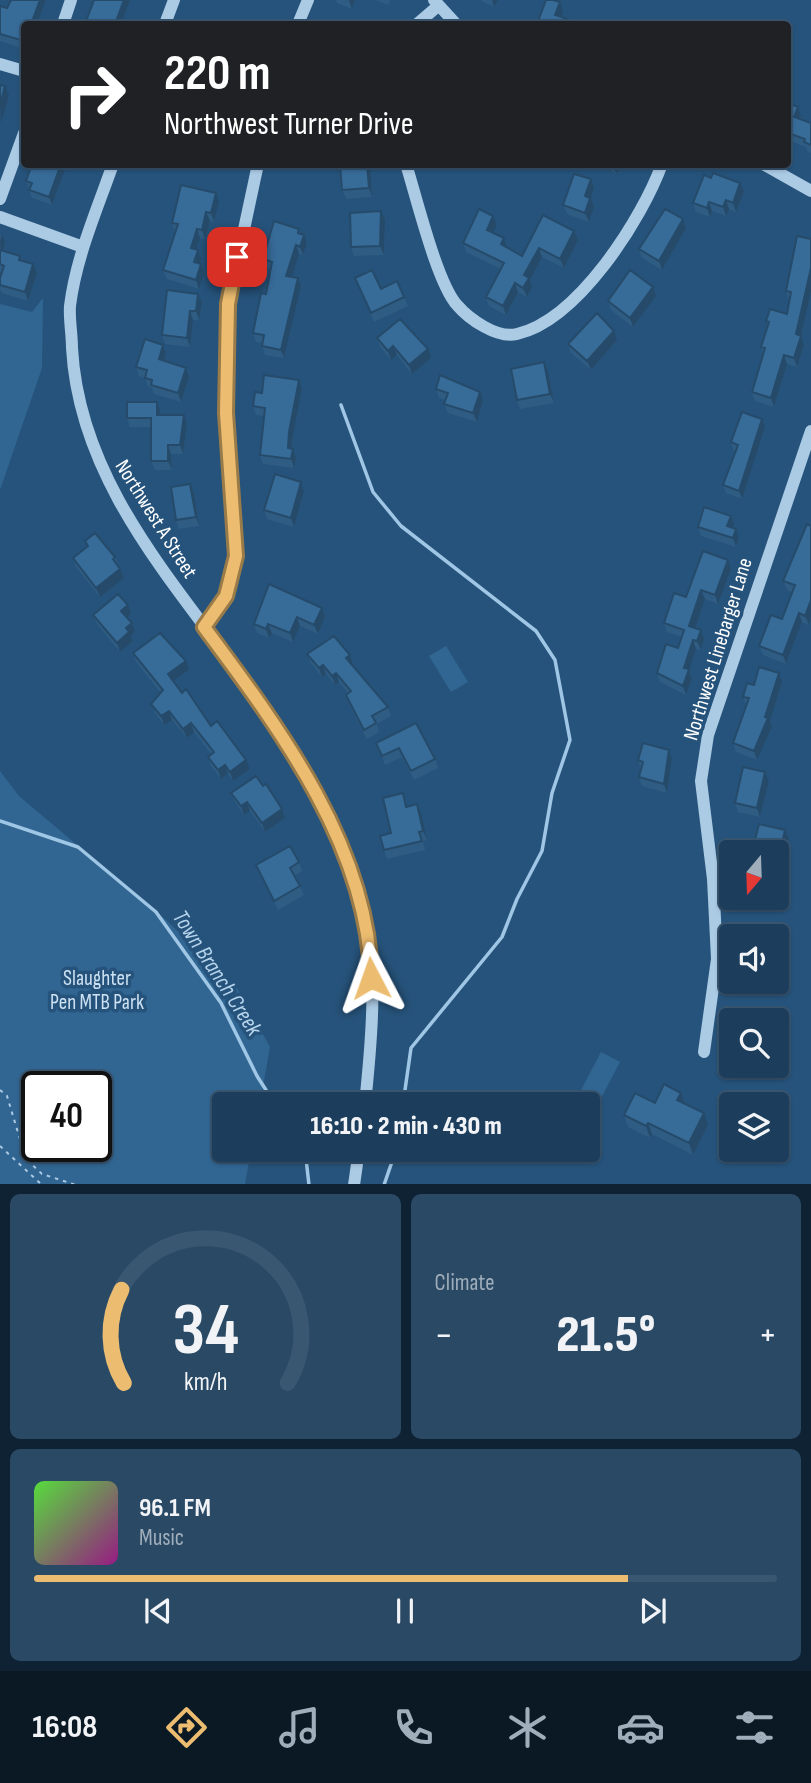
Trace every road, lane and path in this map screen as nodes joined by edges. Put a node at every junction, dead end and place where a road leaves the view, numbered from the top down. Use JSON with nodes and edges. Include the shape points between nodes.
{"nodes":[{"id":1,"x":71,"y":0,"type":"edge"},
{"id":2,"x":174,"y":0,"type":"edge"},
{"id":3,"x":308,"y":0,"type":"edge"},
{"id":4,"x":436,"y":3,"type":"edge"},
{"id":5,"x":64,"y":21,"type":"edge"},
{"id":6,"x":166,"y":21,"type":"edge"},
{"id":7,"x":299,"y":21,"type":"edge"},
{"id":8,"x":420,"y":21,"type":"edge"},
{"id":9,"x":453,"y":21,"type":"edge"},
{"id":10,"x":0,"y":64,"type":"edge"},
{"id":11,"x":21,"y":70,"type":"edge"},
{"id":12,"x":21,"y":140,"type":"edge"},
{"id":13,"x":112,"y":168,"type":"edge"},
{"id":14,"x":257,"y":168,"type":"edge"},
{"id":15,"x":407,"y":168,"type":"edge"},
{"id":16,"x":661,"y":168,"type":"edge"},
{"id":17,"x":770,"y":168,"type":"edge"},
{"id":18,"x":811,"y":191,"type":"edge"},
{"id":19,"x":0,"y":199,"type":"edge"},
{"id":20,"x":0,"y":217,"type":"edge"},
{"id":21,"x":83,"y":247,"type":"junction"},
{"id":22,"x":811,"y":431,"type":"edge"},
{"id":23,"x":204,"y":627,"type":"junction"},
{"id":24,"x":704,"y":1052,"type":"dead end"},
{"id":25,"x":0,"y":1090,"type":"edge"},
{"id":26,"x":366,"y":1092,"type":"edge"},
{"id":27,"x":0,"y":1146,"type":"edge"},
{"id":28,"x":357,"y":1162,"type":"edge"},
{"id":29,"x":40,"y":1184,"type":"edge"},
{"id":30,"x":73,"y":1184,"type":"edge"},
{"id":31,"x":354,"y":1184,"type":"edge"}],
"edges":[{"from":1,"to":5,"type":"street"},
{"from":2,"to":6,"type":"street"},
{"from":3,"to":7,"type":"street"},
{"from":4,"to":8,"type":"street"},
{"from":4,"to":9,"type":"street"},
{"from":10,"to":11,"type":"street"},
{"from":12,"to":19,"type":"street"},
{"from":13,"to":21,"type":"street","name":"Northwest A Street"},
{"from":14,"to":23,"type":"street","via":[[228,304],[226,413],[236,556],[226,596]]},
{"from":15,"to":16,"type":"street","via":[[428,238],[455,304],[482,326],[515,335],[545,322],[606,262]]},
{"from":17,"to":18,"type":"street"},
{"from":20,"to":21,"type":"street"},
{"from":21,"to":23,"type":"street","name":"Northwest A Street","via":[[70,307],[75,388],[98,460],[120,502]]},
{"from":22,"to":24,"type":"street","name":"Northwest Linebarger Lane","via":[[708,735],[701,781],[717,959]]},
{"from":23,"to":26,"type":"street","name":"Northwest A Street","via":[[302,767],[359,896],[370,953]]},
{"from":25,"to":30,"type":"path","via":[[8,1096],[26,1159],[42,1174]]},
{"from":27,"to":29,"type":"path"},
{"from":28,"to":31,"type":"street"}]}
